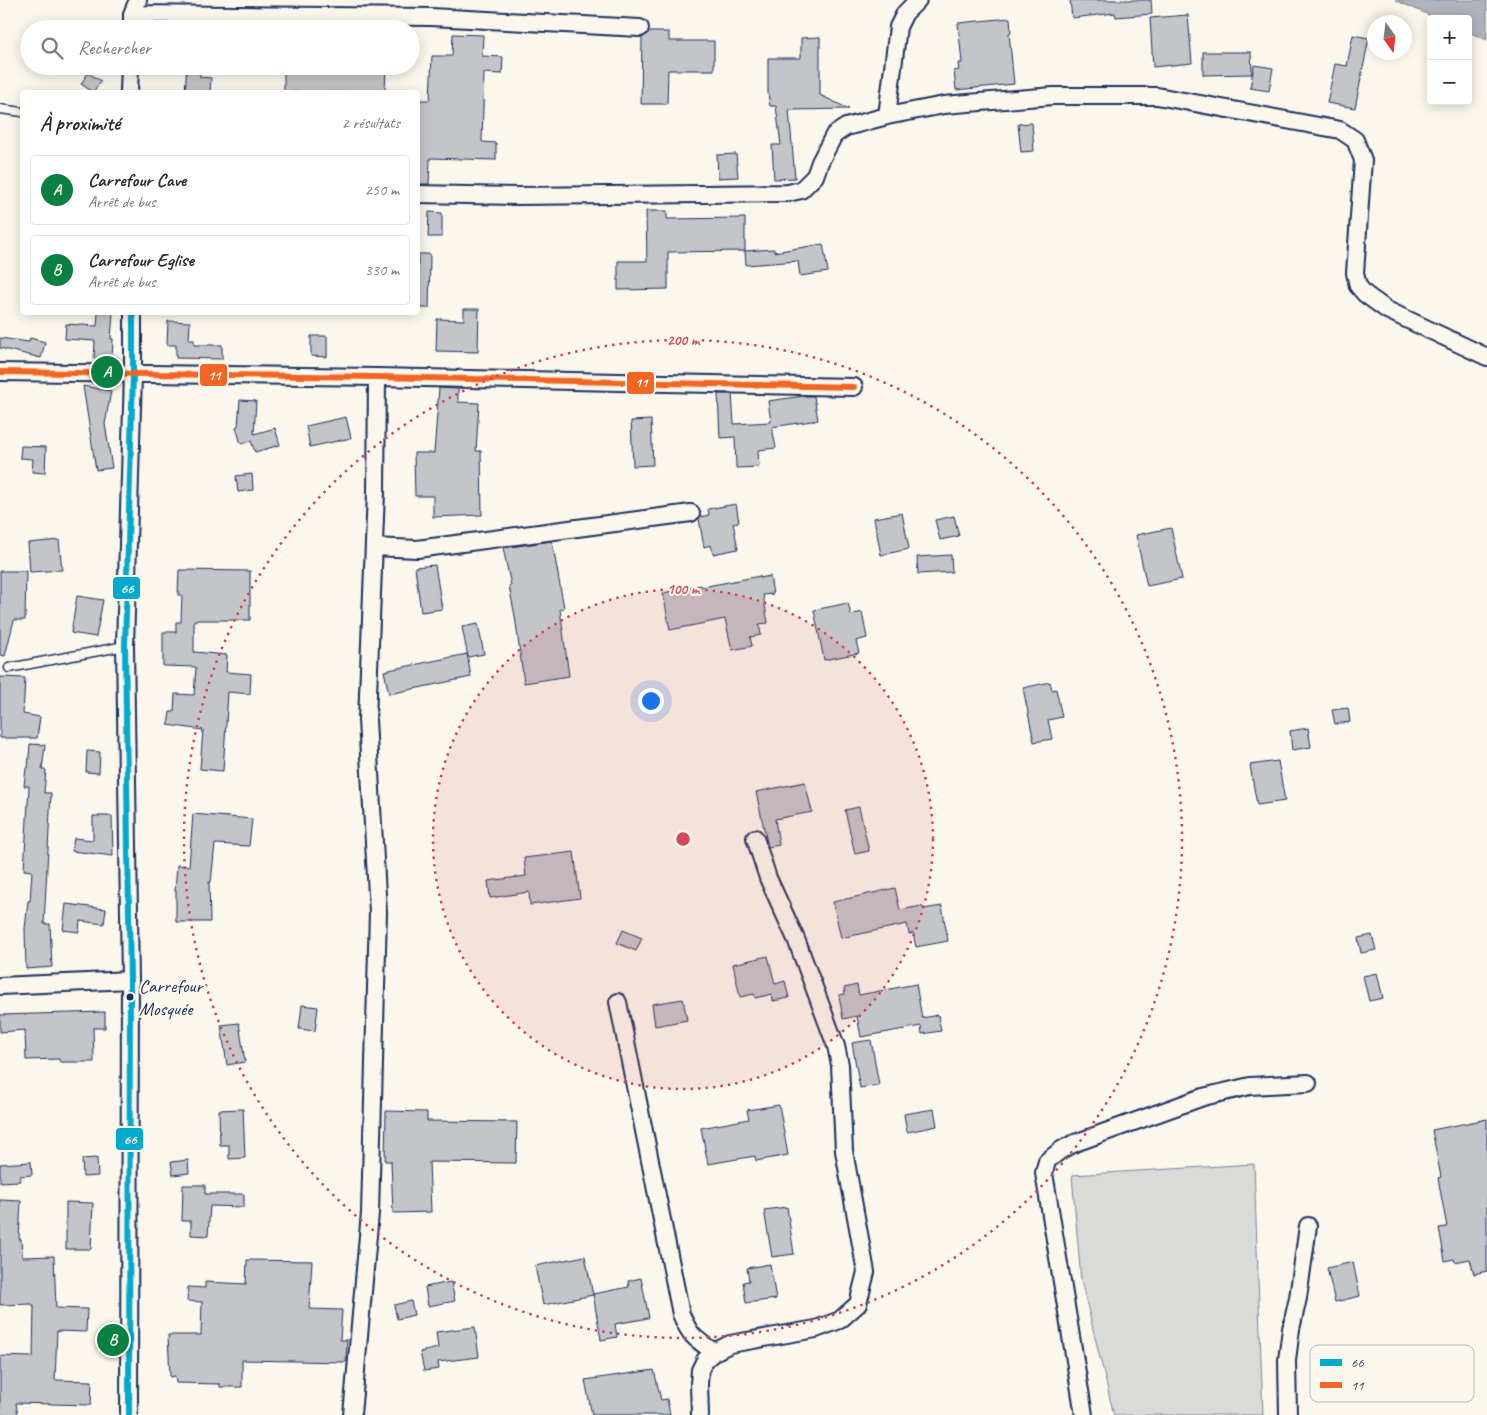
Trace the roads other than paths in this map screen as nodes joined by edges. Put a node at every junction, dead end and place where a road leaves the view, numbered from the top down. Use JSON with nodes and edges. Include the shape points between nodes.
{"nodes":[{"id":1,"x":918,"y":0,"type":"edge"},
{"id":2,"x":134,"y":14,"type":"edge"},
{"id":3,"x":640,"y":28,"type":"dead end"},
{"id":4,"x":130,"y":75,"type":"edge"},
{"id":5,"x":129,"y":90,"type":"edge"},
{"id":6,"x":0,"y":109,"type":"edge"},
{"id":7,"x":20,"y":112,"type":"edge"},
{"id":8,"x":887,"y":116,"type":"junction"},
{"id":9,"x":420,"y":194,"type":"edge"},
{"id":10,"x":133,"y":315,"type":"edge"},
{"id":11,"x":1487,"y":357,"type":"edge"},
{"id":12,"x":0,"y":372,"type":"edge"},
{"id":13,"x":133,"y":374,"type":"junction"},
{"id":14,"x":377,"y":377,"type":"junction"},
{"id":15,"x":854,"y":387,"type":"dead end"},
{"id":16,"x":691,"y":513,"type":"dead end"},
{"id":17,"x":374,"y":547,"type":"junction"},
{"id":18,"x":125,"y":646,"type":"junction"},
{"id":19,"x":9,"y":668,"type":"dead end"},
{"id":20,"x":755,"y":838,"type":"dead end"},
{"id":21,"x":130,"y":980,"type":"junction"},
{"id":22,"x":0,"y":986,"type":"edge"},
{"id":23,"x":618,"y":1002,"type":"dead end"},
{"id":24,"x":1308,"y":1083,"type":"dead end"},
{"id":25,"x":1308,"y":1226,"type":"dead end"},
{"id":26,"x":714,"y":1352,"type":"junction"},
{"id":27,"x":129,"y":1415,"type":"edge"},
{"id":28,"x":352,"y":1415,"type":"edge"},
{"id":29,"x":700,"y":1415,"type":"edge"},
{"id":30,"x":1084,"y":1415,"type":"edge"},
{"id":31,"x":1288,"y":1415,"type":"edge"}],
"edges":[{"from":1,"to":8,"type":"street","via":[[905,13],[898,27]]},
{"from":2,"to":3,"type":"street","via":[[431,17]]},
{"from":4,"to":5,"type":"street"},
{"from":6,"to":7,"type":"lane"},
{"from":8,"to":9,"type":"street","via":[[846,127],[834,135],[816,176],[801,190],[788,193]]},
{"from":8,"to":11,"type":"street","via":[[944,106],[1053,96],[1157,96],[1340,130],[1354,140],[1363,160],[1355,273],[1358,286],[1388,310]]},
{"from":10,"to":13,"type":"street"},
{"from":12,"to":13,"type":"street"},
{"from":13,"to":14,"type":"street"},
{"from":13,"to":18,"type":"street"},
{"from":14,"to":15,"type":"street"},
{"from":14,"to":17,"type":"street"},
{"from":16,"to":17,"type":"street","via":[[426,548]]},
{"from":17,"to":28,"type":"street","via":[[367,720],[378,912],[370,1213]]},
{"from":18,"to":19,"type":"lane"},
{"from":18,"to":21,"type":"street"},
{"from":20,"to":26,"type":"street","via":[[836,1046],[840,1065],[844,1151],[866,1272],[858,1304],[840,1320],[816,1329],[730,1344]]},
{"from":21,"to":22,"type":"street"},
{"from":21,"to":27,"type":"street"},
{"from":23,"to":26,"type":"street","via":[[681,1314],[688,1331]]},
{"from":24,"to":30,"type":"street","via":[[1250,1086],[1203,1096],[1074,1143],[1047,1161],[1044,1174]]},
{"from":25,"to":31,"type":"street","via":[[1287,1360]]},
{"from":26,"to":29,"type":"street","via":[[700,1370]]}]}
